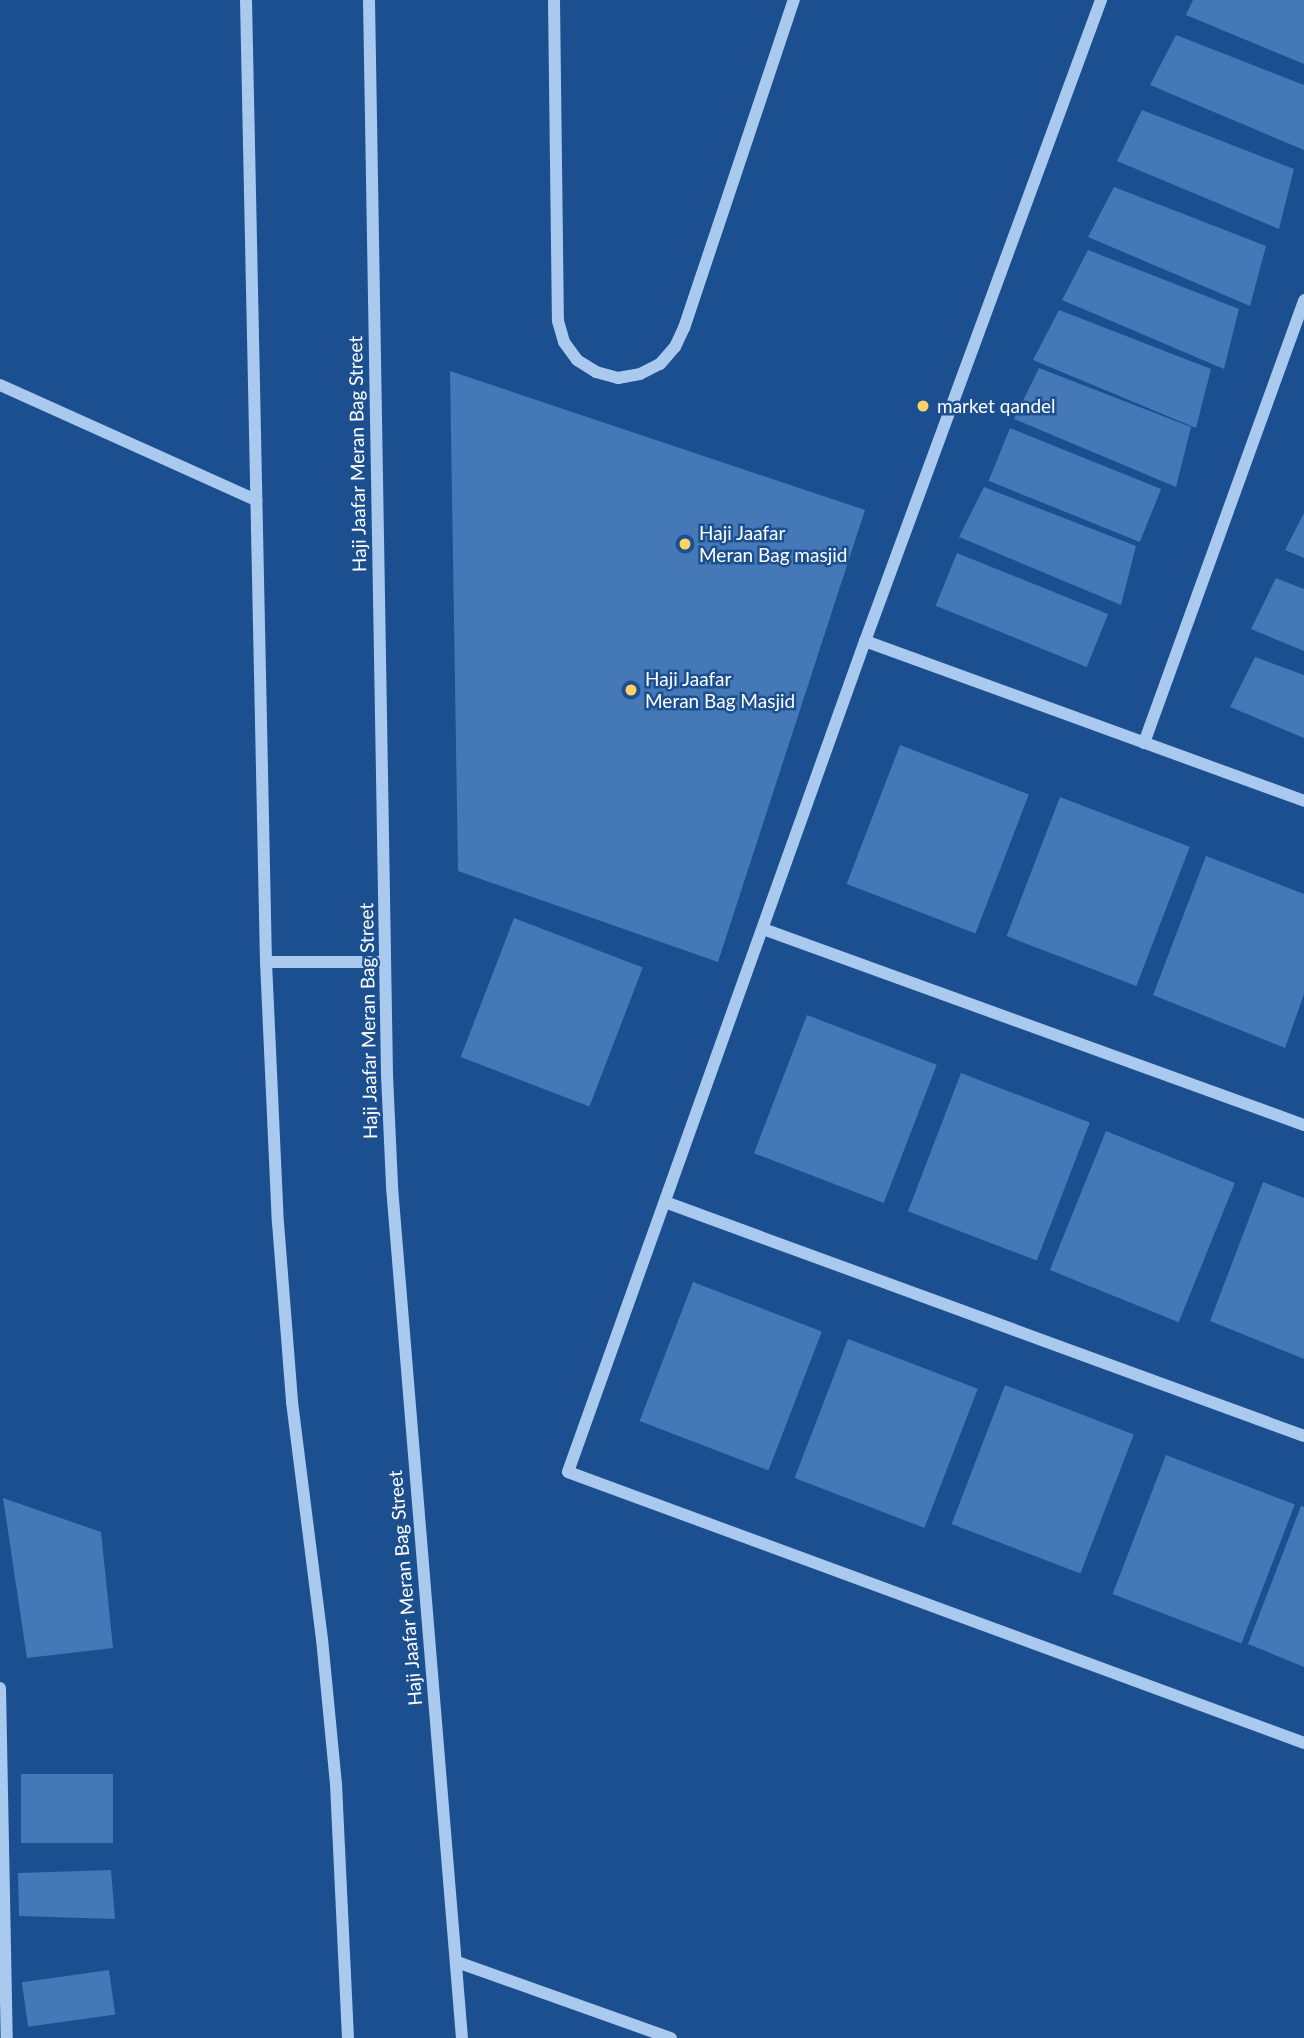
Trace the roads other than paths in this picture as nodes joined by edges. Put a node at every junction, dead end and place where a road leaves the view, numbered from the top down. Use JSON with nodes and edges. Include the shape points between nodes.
{"nodes":[{"id":1,"x":246,"y":0,"type":"edge"},
{"id":2,"x":369,"y":0,"type":"edge"},
{"id":3,"x":554,"y":0,"type":"edge"},
{"id":4,"x":794,"y":0,"type":"edge"},
{"id":5,"x":1101,"y":0,"type":"edge"},
{"id":6,"x":1304,"y":300,"type":"edge"},
{"id":7,"x":0,"y":385,"type":"edge"},
{"id":8,"x":256,"y":500,"type":"junction"},
{"id":9,"x":865,"y":641,"type":"junction"},
{"id":10,"x":1144,"y":743,"type":"junction"},
{"id":11,"x":1304,"y":801,"type":"edge"},
{"id":12,"x":763,"y":929,"type":"junction"},
{"id":13,"x":266,"y":962,"type":"junction"},
{"id":14,"x":385,"y":962,"type":"junction"},
{"id":15,"x":1304,"y":1125,"type":"edge"},
{"id":16,"x":664,"y":1202,"type":"junction"},
{"id":17,"x":1304,"y":1436,"type":"edge"},
{"id":18,"x":0,"y":1688,"type":"edge"},
{"id":19,"x":1304,"y":1743,"type":"edge"},
{"id":20,"x":457,"y":1962,"type":"junction"},
{"id":21,"x":7,"y":2038,"type":"edge"},
{"id":22,"x":348,"y":2038,"type":"edge"},
{"id":23,"x":462,"y":2038,"type":"edge"},
{"id":24,"x":671,"y":2038,"type":"edge"}],
"edges":[{"from":1,"to":8,"type":"street"},
{"from":2,"to":14,"type":"street","name":"Haji Jaafar Meran Bag Street"},
{"from":3,"to":4,"type":"street","via":[[558,321],[564,342],[577,360],[618,378],[660,364],[684,328]]},
{"from":5,"to":9,"type":"street"},
{"from":6,"to":10,"type":"street"},
{"from":7,"to":8,"type":"street"},
{"from":8,"to":13,"type":"street"},
{"from":9,"to":10,"type":"street"},
{"from":9,"to":12,"type":"street"},
{"from":10,"to":11,"type":"street"},
{"from":12,"to":15,"type":"street"},
{"from":12,"to":16,"type":"street"},
{"from":13,"to":14,"type":"street"},
{"from":13,"to":22,"type":"street","via":[[283,1313],[322,1639],[335,1784]]},
{"from":14,"to":20,"type":"street","name":"Haji Jaafar Meran Bag Street","via":[[399,1300]]},
{"from":16,"to":17,"type":"street"},
{"from":16,"to":19,"type":"street","via":[[568,1472]]},
{"from":18,"to":21,"type":"street"},
{"from":20,"to":23,"type":"street","name":"Haji Jaafar Meran Bag Street"},
{"from":20,"to":24,"type":"street"}]}
